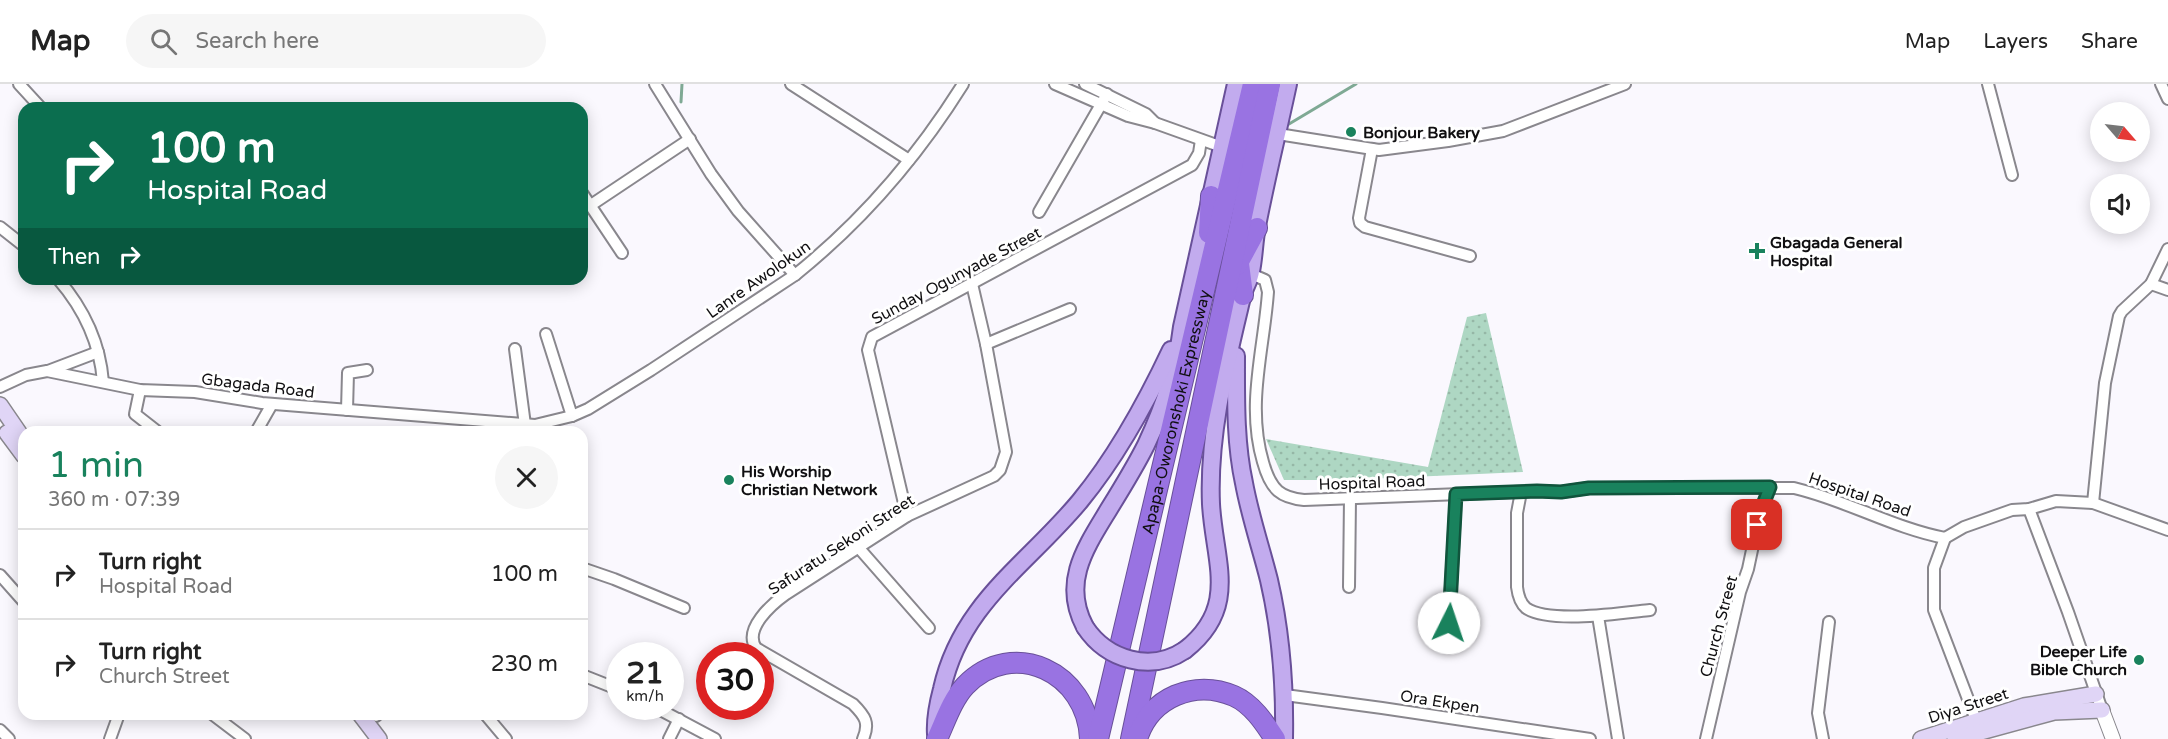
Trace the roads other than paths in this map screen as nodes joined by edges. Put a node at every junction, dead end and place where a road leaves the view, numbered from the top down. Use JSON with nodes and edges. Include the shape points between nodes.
{"nodes":[{"id":1,"x":20,"y":84,"type":"edge"},
{"id":2,"x":655,"y":84,"type":"edge"},
{"id":3,"x":791,"y":84,"type":"edge"},
{"id":4,"x":963,"y":84,"type":"edge"},
{"id":5,"x":1055,"y":84,"type":"edge"},
{"id":6,"x":1085,"y":84,"type":"edge"},
{"id":7,"x":1236,"y":84,"type":"edge"},
{"id":8,"x":1253,"y":84,"type":"edge"},
{"id":9,"x":1270,"y":84,"type":"edge"},
{"id":10,"x":1288,"y":84,"type":"edge"},
{"id":11,"x":1625,"y":84,"type":"edge"},
{"id":12,"x":1988,"y":84,"type":"edge"},
{"id":13,"x":2161,"y":84,"type":"edge"},
{"id":14,"x":1107,"y":94,"type":"junction"},
{"id":15,"x":2168,"y":99,"type":"edge"},
{"id":16,"x":36,"y":102,"type":"edge"},
{"id":17,"x":1100,"y":105,"type":"junction"},
{"id":18,"x":1155,"y":123,"type":"junction"},
{"id":19,"x":1278,"y":134,"type":"junction"},
{"id":20,"x":690,"y":139,"type":"junction"},
{"id":21,"x":1201,"y":140,"type":"junction"},
{"id":22,"x":1222,"y":147,"type":"junction"},
{"id":23,"x":1372,"y":149,"type":"junction"},
{"id":24,"x":909,"y":160,"type":"junction"},
{"id":25,"x":2012,"y":175,"type":"dead end"},
{"id":26,"x":1219,"y":198,"type":"junction"},
{"id":27,"x":588,"y":201,"type":"edge"},
{"id":28,"x":591,"y":205,"type":"junction"},
{"id":29,"x":1039,"y":212,"type":"dead end"},
{"id":30,"x":0,"y":228,"type":"edge"},
{"id":31,"x":1248,"y":228,"type":"junction"},
{"id":32,"x":18,"y":242,"type":"edge"},
{"id":33,"x":2168,"y":249,"type":"edge"},
{"id":34,"x":622,"y":253,"type":"dead end"},
{"id":35,"x":1470,"y":256,"type":"dead end"},
{"id":36,"x":1245,"y":268,"type":"junction"},
{"id":37,"x":795,"y":275,"type":"junction"},
{"id":38,"x":972,"y":284,"type":"junction"},
{"id":39,"x":2151,"y":284,"type":"junction"},
{"id":40,"x":63,"y":285,"type":"edge"},
{"id":41,"x":1197,"y":289,"type":"junction"},
{"id":42,"x":2168,"y":290,"type":"edge"},
{"id":43,"x":1233,"y":295,"type":"junction"},
{"id":44,"x":1070,"y":309,"type":"dead end"},
{"id":45,"x":1182,"y":327,"type":"junction"},
{"id":46,"x":1236,"y":328,"type":"junction"},
{"id":47,"x":546,"y":334,"type":"dead end"},
{"id":48,"x":986,"y":344,"type":"junction"},
{"id":49,"x":515,"y":349,"type":"dead end"},
{"id":50,"x":98,"y":352,"type":"junction"},
{"id":51,"x":368,"y":370,"type":"dead end"},
{"id":52,"x":47,"y":371,"type":"junction"},
{"id":53,"x":103,"y":382,"type":"junction"},
{"id":54,"x":0,"y":387,"type":"edge"},
{"id":55,"x":140,"y":390,"type":"junction"},
{"id":56,"x":272,"y":404,"type":"junction"},
{"id":57,"x":0,"y":405,"type":"edge"},
{"id":58,"x":347,"y":410,"type":"junction"},
{"id":59,"x":572,"y":416,"type":"junction"},
{"id":60,"x":0,"y":423,"type":"edge"},
{"id":61,"x":150,"y":426,"type":"edge"},
{"id":62,"x":259,"y":426,"type":"edge"},
{"id":63,"x":510,"y":426,"type":"edge"},
{"id":64,"x":520,"y":426,"type":"edge"},
{"id":65,"x":528,"y":426,"type":"edge"},
{"id":66,"x":18,"y":431,"type":"edge"},
{"id":67,"x":18,"y":448,"type":"edge"},
{"id":68,"x":1770,"y":487,"type":"junction"},
{"id":69,"x":1521,"y":492,"type":"junction"},
{"id":70,"x":1456,"y":494,"type":"junction"},
{"id":71,"x":1350,"y":498,"type":"junction"},
{"id":72,"x":2093,"y":503,"type":"junction"},
{"id":73,"x":2029,"y":509,"type":"junction"},
{"id":74,"x":908,"y":516,"type":"junction"},
{"id":75,"x":2168,"y":531,"type":"edge"},
{"id":76,"x":1945,"y":538,"type":"junction"},
{"id":77,"x":858,"y":547,"type":"junction"},
{"id":78,"x":588,"y":570,"type":"edge"},
{"id":79,"x":0,"y":575,"type":"edge"},
{"id":80,"x":1348,"y":587,"type":"dead end"},
{"id":81,"x":18,"y":595,"type":"edge"},
{"id":82,"x":684,"y":608,"type":"dead end"},
{"id":83,"x":1650,"y":610,"type":"dead end"},
{"id":84,"x":1598,"y":616,"type":"junction"},
{"id":85,"x":1828,"y":622,"type":"dead end"},
{"id":86,"x":1449,"y":623,"type":"dead end"},
{"id":87,"x":929,"y":628,"type":"dead end"},
{"id":88,"x":588,"y":677,"type":"edge"},
{"id":89,"x":606,"y":684,"type":"edge"},
{"id":90,"x":2096,"y":694,"type":"junction"},
{"id":91,"x":1285,"y":695,"type":"junction"},
{"id":92,"x":2102,"y":710,"type":"junction"},
{"id":93,"x":117,"y":720,"type":"edge"},
{"id":94,"x":220,"y":720,"type":"edge"},
{"id":95,"x":374,"y":720,"type":"edge"},
{"id":96,"x":376,"y":720,"type":"edge"},
{"id":97,"x":490,"y":720,"type":"edge"},
{"id":98,"x":678,"y":720,"type":"joint"},
{"id":99,"x":1976,"y":720,"type":"junction"},
{"id":100,"x":0,"y":730,"type":"edge"},
{"id":101,"x":9,"y":739,"type":"edge"},
{"id":102,"x":110,"y":739,"type":"edge"},
{"id":103,"x":244,"y":739,"type":"edge"},
{"id":104,"x":380,"y":739,"type":"edge"},
{"id":105,"x":390,"y":739,"type":"edge"},
{"id":106,"x":506,"y":739,"type":"edge"},
{"id":107,"x":669,"y":739,"type":"edge"},
{"id":108,"x":715,"y":739,"type":"edge"},
{"id":109,"x":863,"y":739,"type":"edge"},
{"id":110,"x":937,"y":739,"type":"edge"},
{"id":111,"x":1090,"y":739,"type":"edge"},
{"id":112,"x":1098,"y":739,"type":"edge"},
{"id":113,"x":1131,"y":739,"type":"edge"},
{"id":114,"x":1137,"y":739,"type":"edge"},
{"id":115,"x":1275,"y":739,"type":"edge"},
{"id":116,"x":1284,"y":739,"type":"edge"},
{"id":117,"x":1590,"y":739,"type":"edge"},
{"id":118,"x":1618,"y":739,"type":"edge"},
{"id":119,"x":1706,"y":739,"type":"edge"},
{"id":120,"x":1823,"y":739,"type":"edge"},
{"id":121,"x":1921,"y":739,"type":"edge"},
{"id":122,"x":1955,"y":739,"type":"edge"},
{"id":123,"x":2113,"y":739,"type":"edge"}],
"edges":[{"from":1,"to":16,"type":"street"},
{"from":2,"to":20,"type":"street"},
{"from":3,"to":24,"type":"street"},
{"from":4,"to":24,"type":"street","name":"Lanre Awolokun"},
{"from":5,"to":17,"type":"street"},
{"from":6,"to":14,"type":"street"},
{"from":7,"to":22,"type":"main road","name":"Apapa-Oworonshoki Expressway"},
{"from":8,"to":26,"type":"highway","name":"Apapa-Oworonshoki Expressway"},
{"from":9,"to":31,"type":"highway","name":"Apapa-Oworonshoki Expressway"},
{"from":10,"to":19,"type":"main road","name":"Apapa-Oworonshoki Expressway"},
{"from":11,"to":23,"type":"street","via":[[1503,131]]},
{"from":12,"to":25,"type":"street"},
{"from":13,"to":15,"type":"street"},
{"from":14,"to":17,"type":"street"},
{"from":14,"to":18,"type":"street","via":[[1146,114]]},
{"from":17,"to":18,"type":"street"},
{"from":17,"to":29,"type":"street"},
{"from":18,"to":21,"type":"street"},
{"from":19,"to":23,"type":"street"},
{"from":19,"to":31,"type":"main road","name":"Apapa-Oworonshoki Expressway"},
{"from":20,"to":28,"type":"street"},
{"from":20,"to":37,"type":"street","via":[[738,211]]},
{"from":21,"to":22,"type":"street"},
{"from":21,"to":38,"type":"street","name":"Sunday Ogunyade Street","via":[[1192,165]]},
{"from":22,"to":26,"type":"main road","name":"Apapa-Oworonshoki Expressway"},
{"from":23,"to":35,"type":"street","via":[[1360,223]]},
{"from":24,"to":37,"type":"street","name":"Lanre Awolokun","via":[[870,206]]},
{"from":26,"to":41,"type":"highway","name":"Apapa-Oworonshoki Expressway"},
{"from":26,"to":41,"type":"highway"},
{"from":27,"to":28,"type":"street"},
{"from":28,"to":34,"type":"street"},
{"from":30,"to":32,"type":"street"},
{"from":31,"to":36,"type":"highway"},
{"from":31,"to":43,"type":"highway","name":"Apapa-Oworonshoki Expressway"},
{"from":33,"to":39,"type":"street"},
{"from":36,"to":43,"type":"highway"},
{"from":36,"to":71,"type":"street","name":"Hospital Road","via":[[1265,280],[1268,292],[1255,398],[1258,448],[1265,471],[1278,492],[1292,498]]},
{"from":37,"to":59,"type":"street","name":"Lanre Awolokun","via":[[651,370]]},
{"from":38,"to":48,"type":"street","name":"Safuratu Sekoni Street"},
{"from":38,"to":74,"type":"street","name":"Sunday Ogunyade Street","via":[[872,337],[868,343]]},
{"from":39,"to":42,"type":"street"},
{"from":39,"to":72,"type":"street","via":[[2119,316],[2105,384]]},
{"from":40,"to":50,"type":"street","via":[[88,323]]},
{"from":41,"to":45,"type":"main road","name":"Apapa-Oworonshoki Expressway"},
{"from":41,"to":112,"type":"highway","name":"Apapa-Oworonshoki Expressway"},
{"from":43,"to":46,"type":"main road","name":"Apapa-Oworonshoki Expressway"},
{"from":43,"to":113,"type":"highway","name":"Apapa-Oworonshoki Expressway"},
{"from":44,"to":48,"type":"street"},
{"from":45,"to":46,"type":"main road","bridge":true,"via":[[1179,355],[1160,415],[1088,543],[1081,558],[1075,595],[1084,627],[1097,642],[1143,662],[1163,661],[1185,650],[1214,617],[1220,595],[1220,564],[1211,505],[1215,424]]},
{"from":45,"to":110,"type":"main road","via":[[1134,423],[1107,464],[1080,501],[981,606],[963,635],[947,666],[936,724]]},
{"from":46,"to":91,"type":"main road","via":[[1243,482],[1269,583]]},
{"from":47,"to":59,"type":"street"},
{"from":48,"to":74,"type":"street","name":"Safuratu Sekoni Street","via":[[1005,461],[994,476]]},
{"from":49,"to":64,"type":"street"},
{"from":50,"to":52,"type":"street"},
{"from":50,"to":53,"type":"street"},
{"from":51,"to":58,"type":"street","via":[[348,373]]},
{"from":52,"to":53,"type":"street","name":"Gbagada Road"},
{"from":52,"to":54,"type":"street","name":"Gbagada Road"},
{"from":53,"to":55,"type":"street","name":"Gbagada Road"},
{"from":55,"to":56,"type":"street","name":"Gbagada Road","via":[[195,392]]},
{"from":55,"to":61,"type":"street","via":[[135,414]]},
{"from":56,"to":58,"type":"street","name":"Gbagada Road"},
{"from":56,"to":62,"type":"street"},
{"from":57,"to":66,"type":"main road"},
{"from":58,"to":63,"type":"street","name":"Gbagada Road"},
{"from":59,"to":65,"type":"street","name":"Lanre Awolokun"},
{"from":60,"to":67,"type":"main road"},
{"from":68,"to":69,"type":"street","name":"Hospital Road"},
{"from":68,"to":76,"type":"street","name":"Hospital Road","via":[[1816,493]]},
{"from":68,"to":119,"type":"street","name":"Church Street","via":[[1760,512]]},
{"from":69,"to":70,"type":"street","name":"Hospital Road"},
{"from":69,"to":84,"type":"street","via":[[1517,513],[1519,598],[1526,607],[1542,615]]},
{"from":70,"to":71,"type":"street","name":"Hospital Road"},
{"from":70,"to":86,"type":"street"},
{"from":71,"to":80,"type":"street"},
{"from":72,"to":73,"type":"street","via":[[2056,501]]},
{"from":72,"to":75,"type":"street"},
{"from":73,"to":76,"type":"street","via":[[2012,510],[1974,523]]},
{"from":73,"to":90,"type":"street"},
{"from":74,"to":77,"type":"street","name":"Safuratu Sekoni Street"},
{"from":76,"to":99,"type":"street","via":[[1934,568],[1934,610]]},
{"from":77,"to":87,"type":"street"},
{"from":77,"to":109,"type":"street","name":"Safuratu Sekoni Street","via":[[775,602],[755,628],[752,639],[756,648],[853,704],[867,721]]},
{"from":78,"to":82,"type":"street"},
{"from":79,"to":81,"type":"street"},
{"from":83,"to":84,"type":"street"},
{"from":84,"to":118,"type":"street"},
{"from":85,"to":120,"type":"street","via":[[1818,713]]},
{"from":88,"to":89,"type":"street"},
{"from":90,"to":92,"type":"street"},
{"from":90,"to":99,"type":"main road","name":"Diya Street","via":[[2024,706]]},
{"from":91,"to":116,"type":"main road"},
{"from":91,"to":117,"type":"street","name":"Ora Ekpen"},
{"from":92,"to":122,"type":"main road","name":"Diya Street","via":[[2054,712]]},
{"from":92,"to":123,"type":"street"},
{"from":93,"to":102,"type":"street"},
{"from":94,"to":103,"type":"street"},
{"from":95,"to":104,"type":"main road"},
{"from":96,"to":105,"type":"main road"},
{"from":97,"to":106,"type":"street"},
{"from":98,"to":107,"type":"street"},
{"from":98,"to":108,"type":"street"},
{"from":99,"to":121,"type":"main road","name":"Diya Street"},
{"from":100,"to":101,"type":"street"},
{"from":110,"to":111,"type":"highway","via":[[965,686],[986,670],[1014,663],[1053,672],[1074,691],[1088,718]]},
{"from":114,"to":115,"type":"highway","via":[[1149,716],[1162,703],[1176,694],[1208,688],[1247,704]]}]}
